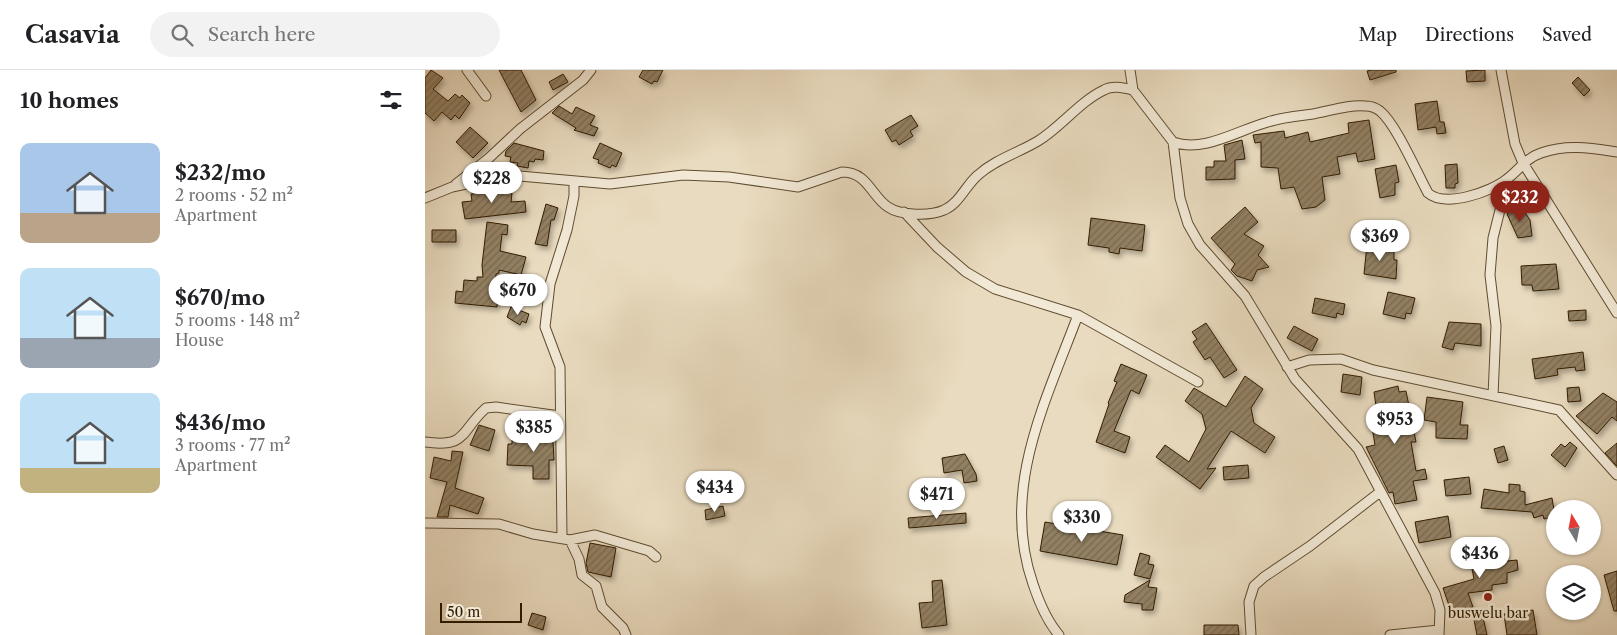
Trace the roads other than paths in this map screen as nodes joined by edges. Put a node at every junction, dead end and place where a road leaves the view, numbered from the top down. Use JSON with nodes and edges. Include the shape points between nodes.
{"nodes":[{"id":1,"x":467,"y":70,"type":"edge"},
{"id":2,"x":591,"y":70,"type":"edge"},
{"id":3,"x":1129,"y":70,"type":"edge"},
{"id":4,"x":1501,"y":70,"type":"edge"},
{"id":5,"x":1133,"y":90,"type":"junction"},
{"id":6,"x":486,"y":96,"type":"dead end"},
{"id":7,"x":1173,"y":142,"type":"junction"},
{"id":8,"x":1617,"y":152,"type":"edge"},
{"id":9,"x":1523,"y":163,"type":"junction"},
{"id":10,"x":1509,"y":178,"type":"junction"},
{"id":11,"x":574,"y":182,"type":"junction"},
{"id":12,"x":452,"y":187,"type":"junction"},
{"id":13,"x":425,"y":198,"type":"edge"},
{"id":14,"x":904,"y":212,"type":"junction"},
{"id":15,"x":1617,"y":314,"type":"edge"},
{"id":16,"x":1077,"y":316,"type":"junction"},
{"id":17,"x":1287,"y":367,"type":"junction"},
{"id":18,"x":1198,"y":382,"type":"dead end"},
{"id":19,"x":1493,"y":396,"type":"junction"},
{"id":20,"x":560,"y":416,"type":"junction"},
{"id":21,"x":425,"y":442,"type":"edge"},
{"id":22,"x":1617,"y":475,"type":"edge"},
{"id":23,"x":1380,"y":492,"type":"junction"},
{"id":24,"x":425,"y":523,"type":"edge"},
{"id":25,"x":566,"y":539,"type":"junction"},
{"id":26,"x":656,"y":557,"type":"dead end"},
{"id":27,"x":1439,"y":632,"type":"edge"},
{"id":28,"x":626,"y":635,"type":"edge"},
{"id":29,"x":1059,"y":635,"type":"edge"},
{"id":30,"x":1251,"y":635,"type":"edge"},
{"id":31,"x":1390,"y":635,"type":"edge"}],
"edges":[{"from":1,"to":6,"type":"street"},
{"from":2,"to":12,"type":"street"},
{"from":3,"to":5,"type":"street"},
{"from":4,"to":9,"type":"street","via":[[1515,144]]},
{"from":5,"to":7,"type":"street"},
{"from":5,"to":14,"type":"street","via":[[1120,87],[1105,89],[1037,141],[980,173],[953,205],[944,210]]},
{"from":7,"to":10,"type":"street","via":[[1192,146],[1286,117],[1365,106],[1381,112],[1390,123],[1428,193],[1435,199],[1482,193]]},
{"from":7,"to":17,"type":"street","via":[[1180,198],[1189,224],[1200,245],[1245,296]]},
{"from":8,"to":9,"type":"street","via":[[1575,146],[1538,154]]},
{"from":9,"to":10,"type":"street"},
{"from":9,"to":15,"type":"street"},
{"from":10,"to":19,"type":"street","via":[[1493,238],[1490,275],[1496,326]]},
{"from":11,"to":12,"type":"street","via":[[542,176],[508,175]]},
{"from":11,"to":14,"type":"street","via":[[610,184],[683,175],[729,177],[798,187],[849,172],[870,185],[888,207]]},
{"from":11,"to":20,"type":"street","via":[[574,196],[563,248],[551,284],[545,327],[560,367]]},
{"from":12,"to":13,"type":"street"},
{"from":14,"to":16,"type":"street","via":[[966,272],[995,289]]},
{"from":16,"to":18,"type":"street"},
{"from":16,"to":29,"type":"street","via":[[1033,434],[1020,502],[1027,566],[1046,616]]},
{"from":17,"to":19,"type":"street","via":[[1309,360],[1341,359],[1364,368]]},
{"from":17,"to":23,"type":"street","via":[[1350,438]]},
{"from":19,"to":22,"type":"street","via":[[1559,410]]},
{"from":20,"to":21,"type":"street","via":[[486,408],[462,438],[449,444]]},
{"from":20,"to":25,"type":"street"},
{"from":23,"to":27,"type":"street","via":[[1435,593],[1440,610]]},
{"from":23,"to":30,"type":"street","via":[[1255,586],[1249,602]]},
{"from":24,"to":25,"type":"street","via":[[499,524]]},
{"from":25,"to":26,"type":"street","via":[[595,535],[649,551]]},
{"from":25,"to":28,"type":"street","via":[[579,559],[582,575],[596,586],[602,607]]},
{"from":27,"to":31,"type":"street"}]}
